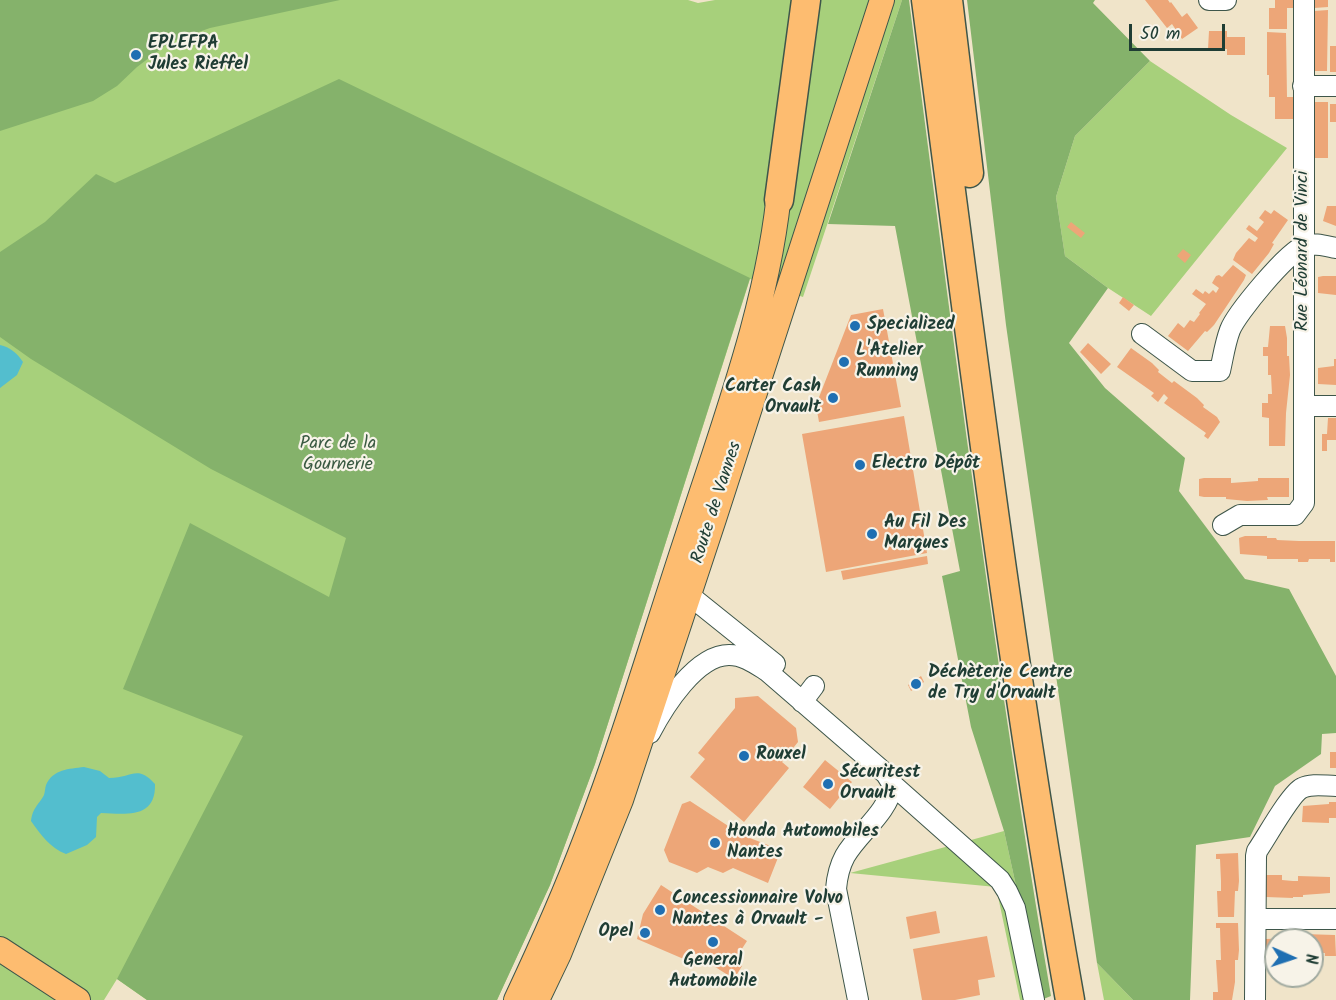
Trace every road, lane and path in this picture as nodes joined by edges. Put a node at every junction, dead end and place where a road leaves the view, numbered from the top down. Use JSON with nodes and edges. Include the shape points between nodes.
{"nodes":[{"id":1,"x":791,"y":0,"type":"edge"},
{"id":2,"x":806,"y":0,"type":"edge"},
{"id":3,"x":882,"y":0,"type":"edge"},
{"id":4,"x":926,"y":0,"type":"edge"},
{"id":5,"x":948,"y":0,"type":"edge"},
{"id":6,"x":1209,"y":0,"type":"edge"},
{"id":7,"x":1226,"y":0,"type":"edge"},
{"id":8,"x":1304,"y":0,"type":"edge"},
{"id":9,"x":1303,"y":86,"type":"junction"},
{"id":10,"x":1336,"y":86,"type":"edge"},
{"id":11,"x":779,"y":200,"type":"junction"},
{"id":12,"x":1304,"y":245,"type":"junction"},
{"id":13,"x":1336,"y":248,"type":"edge"},
{"id":14,"x":1142,"y":334,"type":"dead end"},
{"id":15,"x":1305,"y":406,"type":"junction"},
{"id":16,"x":1336,"y":406,"type":"edge"},
{"id":17,"x":1223,"y":525,"type":"dead end"},
{"id":18,"x":689,"y":595,"type":"junction"},
{"id":19,"x":809,"y":693,"type":"junction"},
{"id":20,"x":632,"y":767,"type":"junction"},
{"id":21,"x":893,"y":785,"type":"junction"},
{"id":22,"x":1336,"y":786,"type":"edge"},
{"id":23,"x":1006,"y":866,"type":"dead end"},
{"id":24,"x":1013,"y":902,"type":"junction"},
{"id":25,"x":1256,"y":919,"type":"junction"},
{"id":26,"x":1336,"y":919,"type":"edge"},
{"id":27,"x":0,"y":949,"type":"edge"},
{"id":28,"x":78,"y":1000,"type":"edge"},
{"id":29,"x":516,"y":1000,"type":"edge"},
{"id":30,"x":537,"y":1000,"type":"edge"},
{"id":31,"x":858,"y":1000,"type":"edge"},
{"id":32,"x":1034,"y":1000,"type":"edge"},
{"id":33,"x":1070,"y":1000,"type":"edge"},
{"id":34,"x":1090,"y":1000,"type":"edge"},
{"id":35,"x":1255,"y":1000,"type":"edge"}],
"edges":[{"from":1,"to":11,"type":"main road","name":"Route de Vannes","via":[[791,54]]},
{"from":2,"to":11,"type":"highway"},
{"from":3,"to":18,"type":"main road","name":"Route de Vannes"},
{"from":4,"to":33,"type":"highway","via":[[1006,599]]},
{"from":5,"to":34,"type":"highway","via":[[1008,476]]},
{"from":6,"to":7,"type":"street"},
{"from":8,"to":9,"type":"street","name":"Rue Léonard de Vinci"},
{"from":9,"to":10,"type":"street"},
{"from":9,"to":12,"type":"street","name":"Rue Léonard de Vinci"},
{"from":11,"to":29,"type":"main road","name":"Route de Vannes","via":[[746,349],[632,704],[586,838]]},
{"from":12,"to":13,"type":"street"},
{"from":12,"to":14,"type":"street","via":[[1274,271],[1231,328],[1220,372],[1192,372]]},
{"from":12,"to":15,"type":"street","name":"Rue Léonard de Vinci"},
{"from":15,"to":16,"type":"street"},
{"from":15,"to":17,"type":"street","name":"Rue Léonard de Vinci","via":[[1314,505],[1294,515],[1240,515]]},
{"from":18,"to":19,"type":"street"},
{"from":18,"to":20,"type":"main road","name":"Route de Vannes"},
{"from":19,"to":20,"type":"street","via":[[749,660],[732,655],[706,661],[659,715]]},
{"from":19,"to":21,"type":"street","via":[[820,717],[886,774]]},
{"from":20,"to":30,"type":"main road","name":"Route de Vannes","via":[[560,954]]},
{"from":21,"to":24,"type":"street","via":[[1000,880]]},
{"from":21,"to":31,"type":"street","via":[[890,798],[845,856],[838,872],[836,889]]},
{"from":22,"to":25,"type":"street","via":[[1300,788],[1257,851]]},
{"from":23,"to":24,"type":"street"},
{"from":24,"to":32,"type":"street"},
{"from":25,"to":26,"type":"street"},
{"from":25,"to":35,"type":"street"},
{"from":27,"to":28,"type":"main road"}]}
